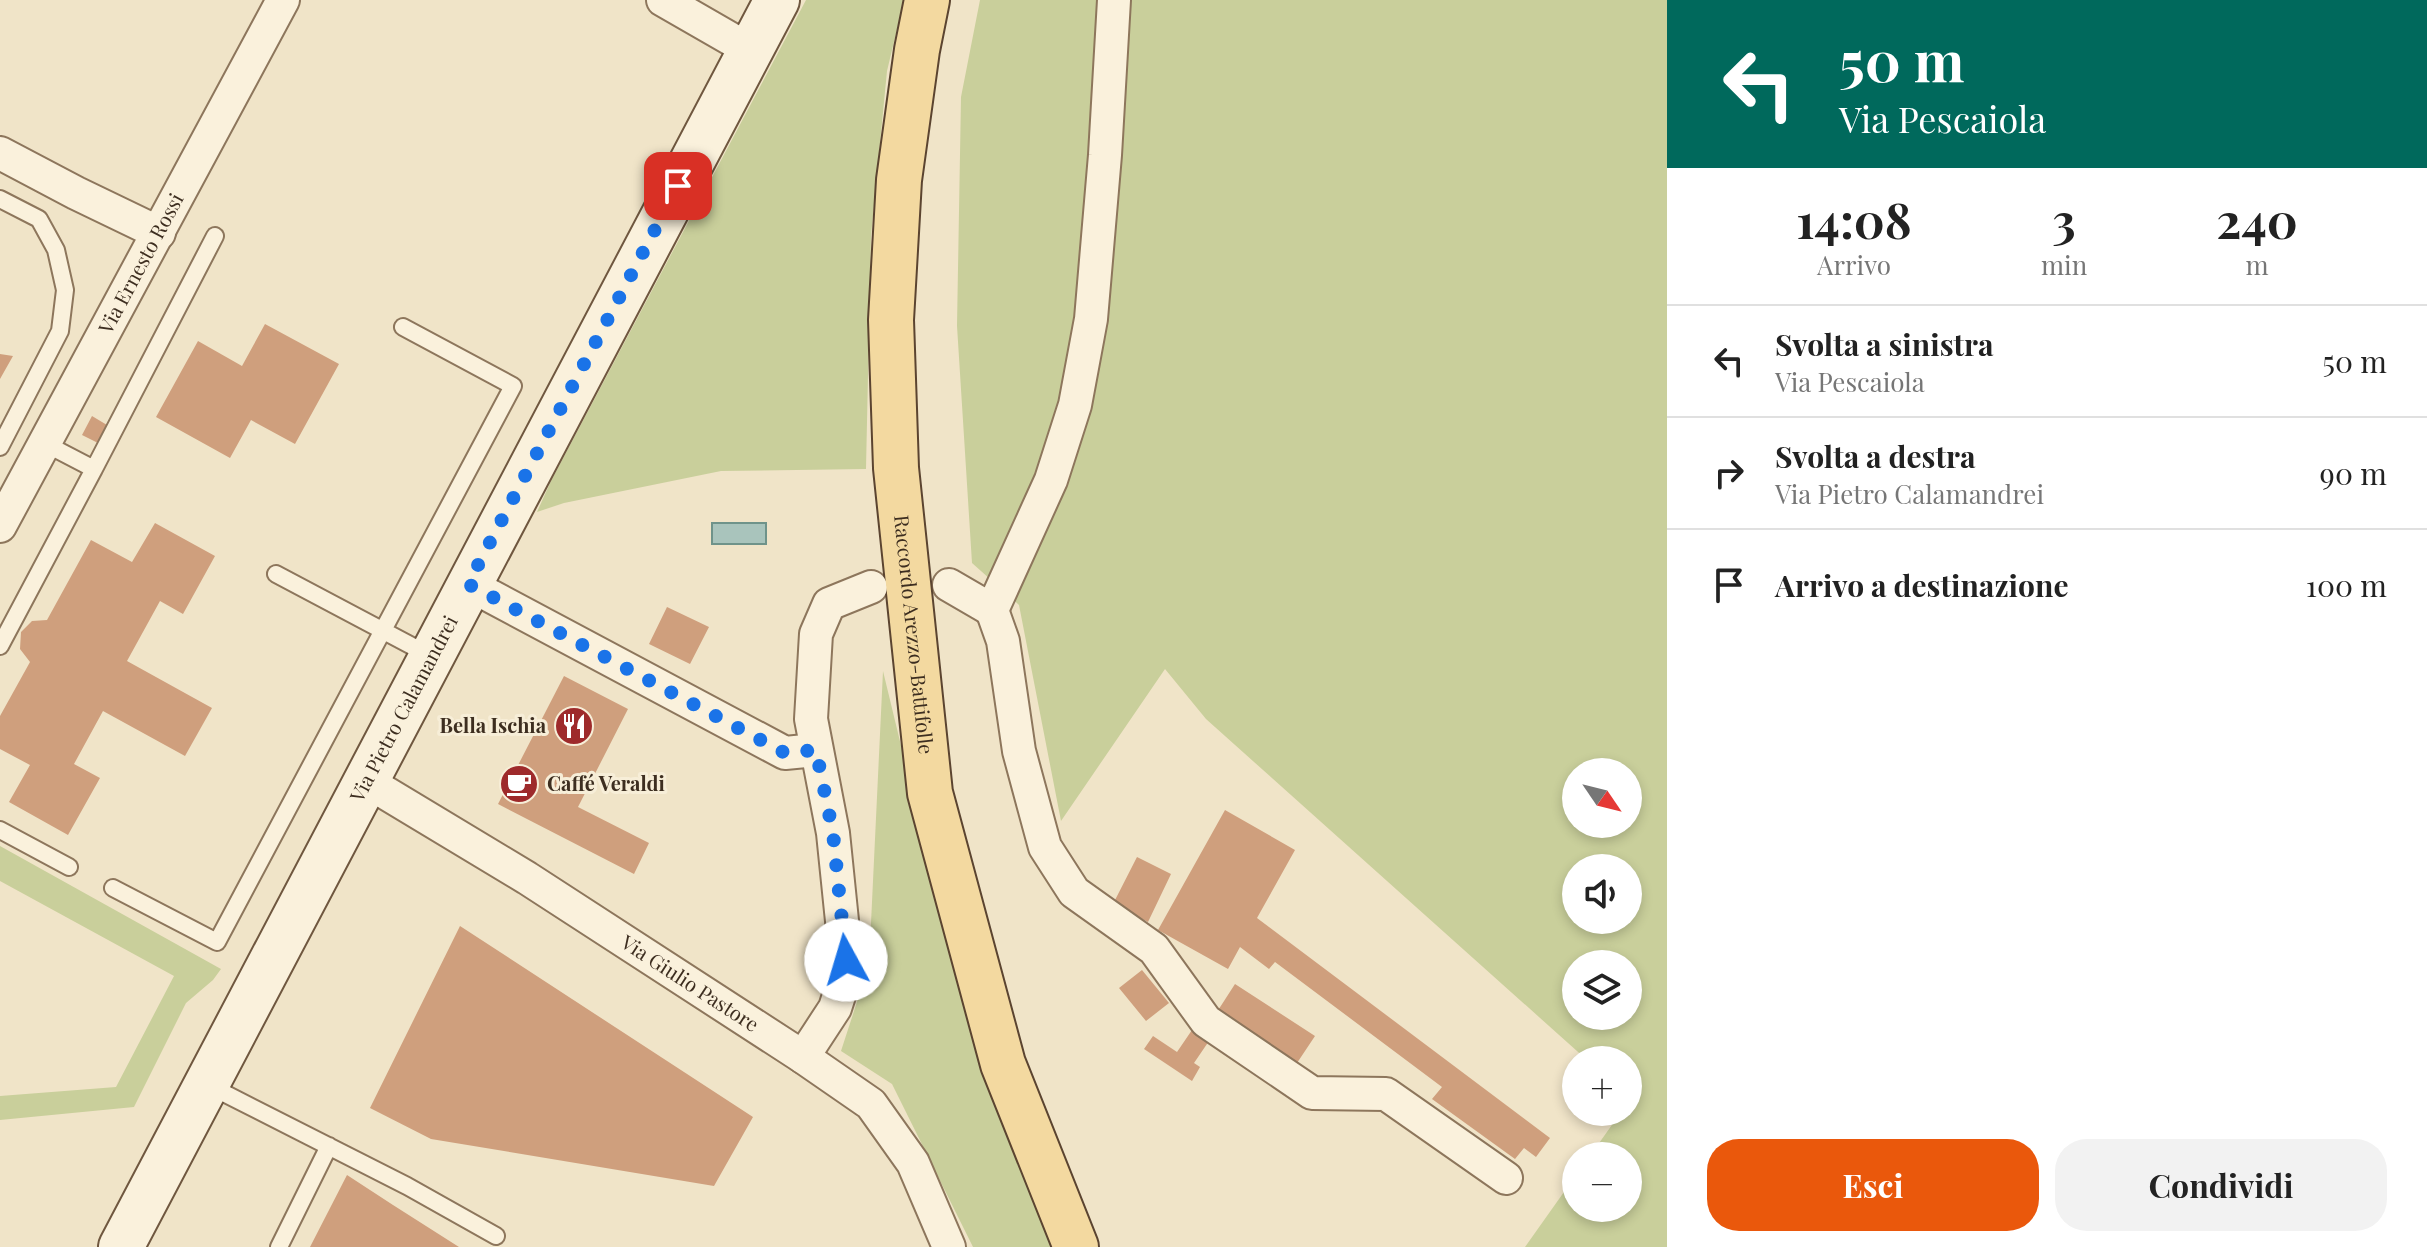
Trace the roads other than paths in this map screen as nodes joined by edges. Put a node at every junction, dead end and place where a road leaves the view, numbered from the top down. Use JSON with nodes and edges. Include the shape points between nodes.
{"nodes":[{"id":1,"x":283,"y":0,"type":"edge"},
{"id":2,"x":663,"y":0,"type":"edge"},
{"id":3,"x":776,"y":0,"type":"edge"},
{"id":4,"x":927,"y":0,"type":"edge"},
{"id":5,"x":1114,"y":0,"type":"edge"},
{"id":6,"x":750,"y":50,"type":"junction"},
{"id":7,"x":0,"y":153,"type":"edge"},
{"id":8,"x":0,"y":199,"type":"edge"},
{"id":9,"x":159,"y":233,"type":"junction"},
{"id":10,"x":215,"y":236,"type":"dead end"},
{"id":11,"x":403,"y":327,"type":"dead end"},
{"id":12,"x":44,"y":443,"type":"junction"},
{"id":13,"x":0,"y":447,"type":"edge"},
{"id":14,"x":94,"y":469,"type":"junction"},
{"id":15,"x":0,"y":526,"type":"edge"},
{"id":16,"x":276,"y":574,"type":"dead end"},
{"id":17,"x":468,"y":584,"type":"junction"},
{"id":18,"x":949,"y":585,"type":"dead end"},
{"id":19,"x":871,"y":587,"type":"dead end"},
{"id":20,"x":992,"y":610,"type":"junction"},
{"id":21,"x":382,"y":630,"type":"junction"},
{"id":22,"x":0,"y":646,"type":"edge"},
{"id":23,"x":430,"y":656,"type":"junction"},
{"id":24,"x":816,"y":750,"type":"junction"},
{"id":25,"x":366,"y":781,"type":"junction"},
{"id":26,"x":0,"y":830,"type":"edge"},
{"id":27,"x":69,"y":867,"type":"dead end"},
{"id":28,"x":113,"y":888,"type":"dead end"},
{"id":29,"x":803,"y":1057,"type":"junction"},
{"id":30,"x":207,"y":1084,"type":"junction"},
{"id":31,"x":329,"y":1146,"type":"junction"},
{"id":32,"x":1506,"y":1178,"type":"dead end"},
{"id":33,"x":496,"y":1236,"type":"dead end"},
{"id":34,"x":121,"y":1247,"type":"edge"},
{"id":35,"x":279,"y":1247,"type":"edge"},
{"id":36,"x":949,"y":1247,"type":"edge"},
{"id":37,"x":1076,"y":1247,"type":"edge"}],
"edges":[{"from":1,"to":9,"type":"street","name":"Via Ernesto Rossi"},
{"from":2,"to":6,"type":"street"},
{"from":3,"to":6,"type":"main road","name":"Via Pietro Calamandrei"},
{"from":4,"to":37,"type":"main road","name":"Raccordo Arezzo-Battifolle","via":[[899,180],[891,320],[896,468],[930,793],[1003,1064]]},
{"from":5,"to":20,"type":"street","via":[[1091,319],[1075,405],[1051,480]]},
{"from":6,"to":17,"type":"main road","name":"Via Pietro Calamandrei"},
{"from":7,"to":9,"type":"street"},
{"from":8,"to":13,"type":"lane","via":[[39,219],[56,250],[65,290],[60,331]]},
{"from":9,"to":12,"type":"street","name":"Via Ernesto Rossi"},
{"from":10,"to":14,"type":"lane"},
{"from":11,"to":21,"type":"lane","via":[[513,386]]},
{"from":12,"to":14,"type":"lane"},
{"from":12,"to":15,"type":"street","name":"Via Ernesto Rossi"},
{"from":14,"to":22,"type":"lane"},
{"from":16,"to":21,"type":"lane"},
{"from":17,"to":23,"type":"main road","name":"Via Pietro Calamandrei"},
{"from":17,"to":24,"type":"street","via":[[785,753]]},
{"from":18,"to":20,"type":"street"},
{"from":19,"to":24,"type":"street","via":[[829,604],[816,634],[811,719]]},
{"from":20,"to":32,"type":"street","via":[[1003,641],[1019,751],[1045,847],[1074,892],[1154,949],[1206,1021],[1312,1093],[1386,1094]]},
{"from":21,"to":23,"type":"lane"},
{"from":21,"to":28,"type":"lane","via":[[217,942]]},
{"from":23,"to":25,"type":"main road","name":"Via Pietro Calamandrei"},
{"from":24,"to":29,"type":"street","via":[[833,833],[846,960],[835,1008]]},
{"from":25,"to":29,"type":"street","name":"Via Giulio Pastore"},
{"from":25,"to":30,"type":"main road","name":"Via Pietro Calamandrei"},
{"from":26,"to":27,"type":"lane"},
{"from":29,"to":36,"type":"street","name":"Via Giulio Pastore","via":[[871,1104],[913,1163]]},
{"from":30,"to":31,"type":"lane"},
{"from":30,"to":34,"type":"main road","name":"Via Pietro Calamandrei"},
{"from":31,"to":33,"type":"lane"},
{"from":31,"to":35,"type":"lane"}]}
